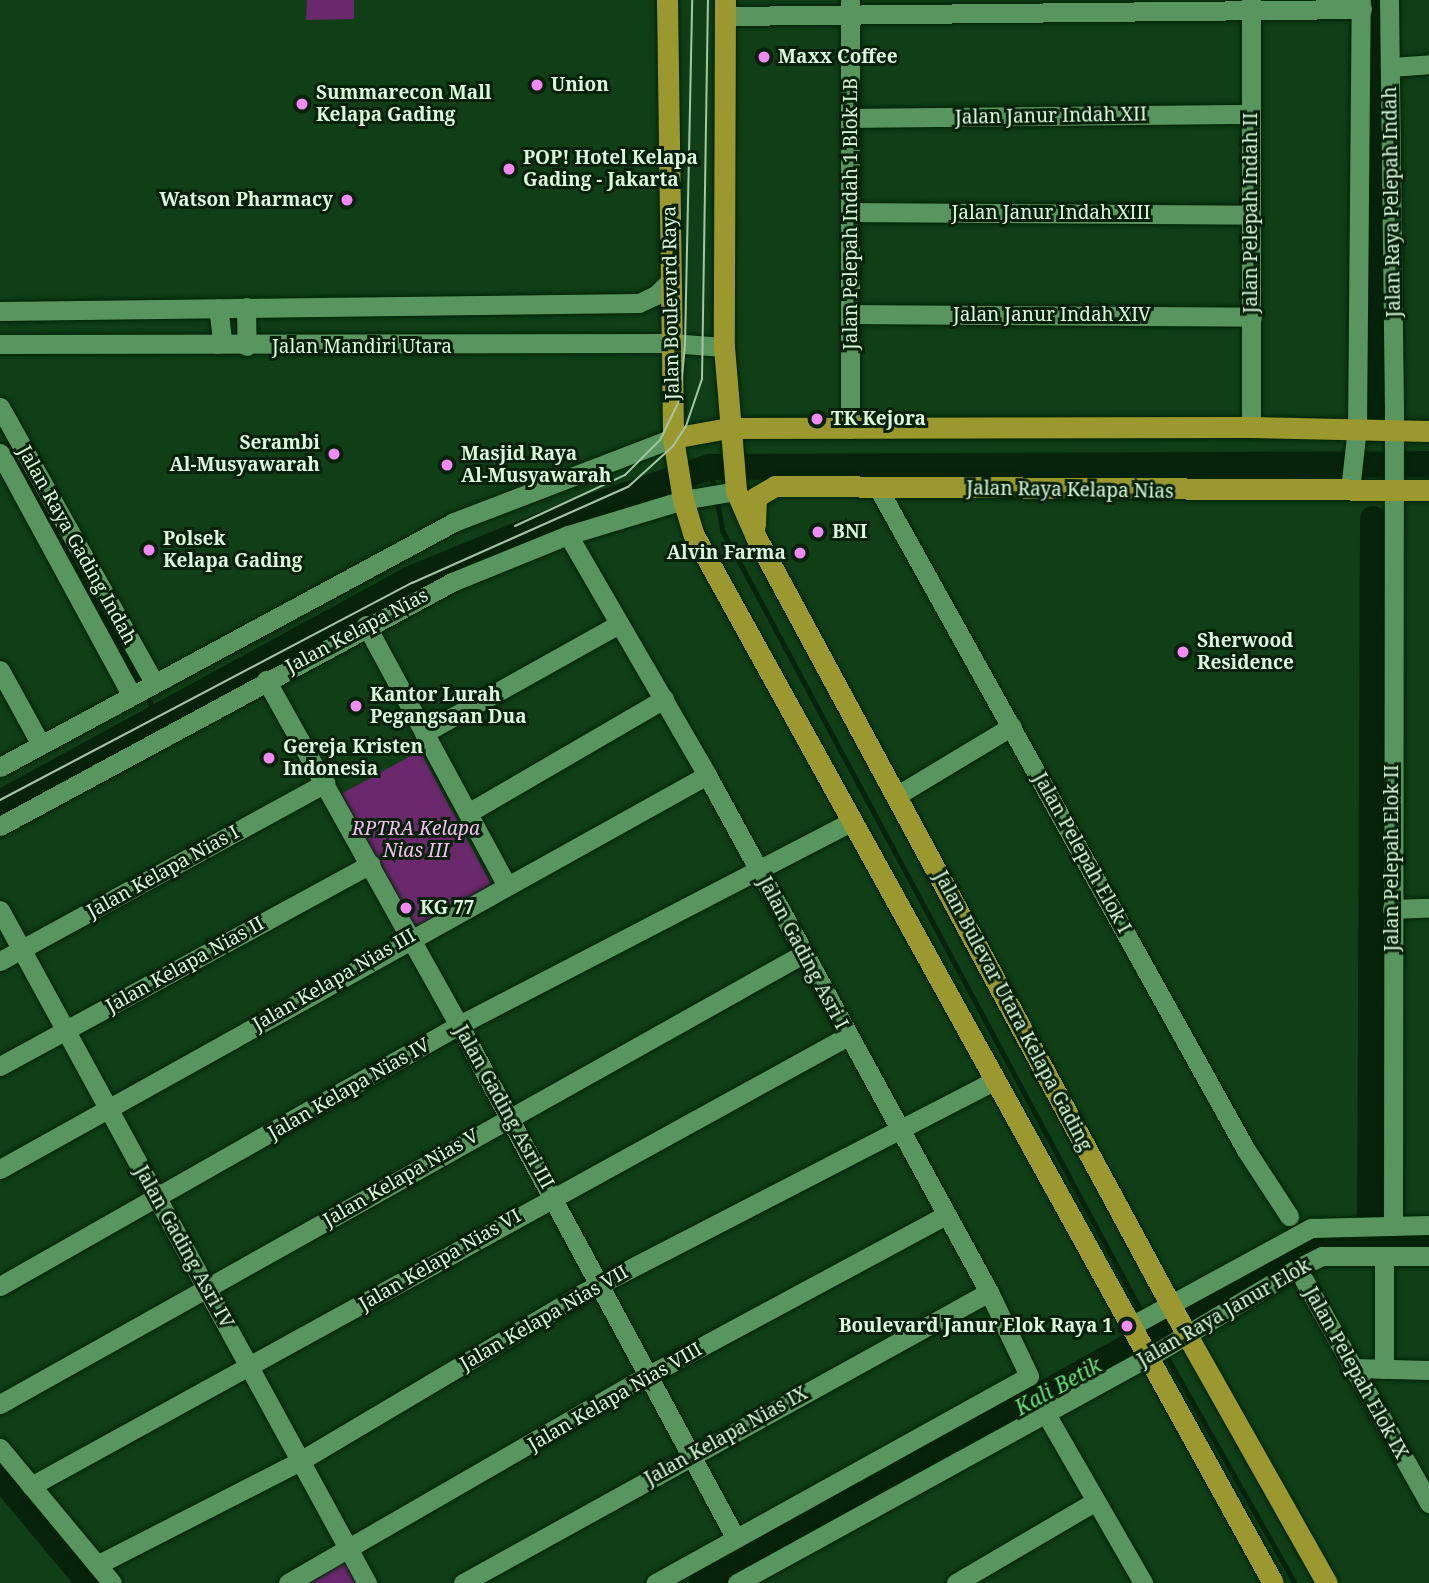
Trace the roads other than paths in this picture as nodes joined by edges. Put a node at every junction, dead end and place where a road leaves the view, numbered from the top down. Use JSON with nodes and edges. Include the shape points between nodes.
{"nodes":[{"id":1,"x":667,"y":0,"type":"edge"},
{"id":2,"x":1389,"y":0,"type":"edge"},
{"id":3,"x":1251,"y":4,"type":"edge"},
{"id":4,"x":1362,"y":4,"type":"edge"},
{"id":5,"x":850,"y":6,"type":"edge"},
{"id":6,"x":725,"y":8,"type":"edge"},
{"id":7,"x":1429,"y":64,"type":"edge"},
{"id":8,"x":1390,"y":67,"type":"junction"},
{"id":9,"x":1251,"y":114,"type":"junction"},
{"id":10,"x":851,"y":118,"type":"junction"},
{"id":11,"x":853,"y":212,"type":"junction"},
{"id":12,"x":1250,"y":215,"type":"junction"},
{"id":13,"x":670,"y":281,"type":"junction"},
{"id":14,"x":246,"y":307,"type":"junction"},
{"id":15,"x":218,"y":308,"type":"junction"},
{"id":16,"x":0,"y":311,"type":"edge"},
{"id":17,"x":852,"y":314,"type":"junction"},
{"id":18,"x":1252,"y":317,"type":"junction"},
{"id":19,"x":670,"y":343,"type":"junction"},
{"id":20,"x":0,"y":344,"type":"edge"},
{"id":21,"x":217,"y":344,"type":"junction"},
{"id":22,"x":247,"y":346,"type":"junction"},
{"id":23,"x":724,"y":347,"type":"junction"},
{"id":24,"x":0,"y":407,"type":"edge"},
{"id":25,"x":1251,"y":427,"type":"junction"},
{"id":26,"x":850,"y":429,"type":"junction"},
{"id":27,"x":1429,"y":431,"type":"edge"},
{"id":28,"x":1358,"y":433,"type":"junction"},
{"id":29,"x":1391,"y":433,"type":"junction"},
{"id":30,"x":729,"y":435,"type":"junction"},
{"id":31,"x":673,"y":439,"type":"junction"},
{"id":32,"x":0,"y":453,"type":"edge"},
{"id":33,"x":732,"y":485,"type":"junction"},
{"id":34,"x":878,"y":488,"type":"junction"},
{"id":35,"x":1353,"y":488,"type":"junction"},
{"id":36,"x":1391,"y":488,"type":"junction"},
{"id":37,"x":1429,"y":490,"type":"edge"},
{"id":38,"x":689,"y":497,"type":"junction"},
{"id":39,"x":568,"y":535,"type":"junction"},
{"id":40,"x":755,"y":537,"type":"junction"},
{"id":41,"x":619,"y":624,"type":"junction"},
{"id":42,"x":366,"y":625,"type":"junction"},
{"id":43,"x":0,"y":670,"type":"edge"},
{"id":44,"x":266,"y":680,"type":"junction"},
{"id":45,"x":154,"y":682,"type":"junction"},
{"id":46,"x":131,"y":694,"type":"junction"},
{"id":47,"x":664,"y":699,"type":"junction"},
{"id":48,"x":1012,"y":726,"type":"junction"},
{"id":49,"x":425,"y":733,"type":"junction"},
{"id":50,"x":41,"y":745,"type":"junction"},
{"id":51,"x":0,"y":768,"type":"edge"},
{"id":52,"x":707,"y":775,"type":"junction"},
{"id":53,"x":325,"y":783,"type":"junction"},
{"id":54,"x":896,"y":796,"type":"junction"},
{"id":55,"x":468,"y":813,"type":"junction"},
{"id":56,"x":852,"y":821,"type":"junction"},
{"id":57,"x":0,"y":826,"type":"edge"},
{"id":58,"x":370,"y":864,"type":"junction"},
{"id":59,"x":758,"y":870,"type":"junction"},
{"id":60,"x":506,"y":884,"type":"junction"},
{"id":61,"x":1429,"y":908,"type":"edge"},
{"id":62,"x":1392,"y":909,"type":"junction"},
{"id":63,"x":0,"y":910,"type":"edge"},
{"id":64,"x":410,"y":937,"type":"junction"},
{"id":65,"x":22,"y":950,"type":"junction"},
{"id":66,"x":803,"y":954,"type":"junction"},
{"id":67,"x":0,"y":961,"type":"edge"},
{"id":68,"x":459,"y":1025,"type":"junction"},
{"id":69,"x":66,"y":1030,"type":"junction"},
{"id":70,"x":848,"y":1035,"type":"junction"},
{"id":71,"x":0,"y":1066,"type":"edge"},
{"id":72,"x":995,"y":1080,"type":"junction"},
{"id":73,"x":109,"y":1110,"type":"junction"},
{"id":74,"x":509,"y":1118,"type":"junction"},
{"id":75,"x":896,"y":1128,"type":"junction"},
{"id":76,"x":0,"y":1169,"type":"edge"},
{"id":77,"x":553,"y":1196,"type":"junction"},
{"id":78,"x":158,"y":1200,"type":"junction"},
{"id":79,"x":944,"y":1216,"type":"junction"},
{"id":80,"x":1289,"y":1216,"type":"dead end"},
{"id":81,"x":1429,"y":1225,"type":"edge"},
{"id":82,"x":1390,"y":1226,"type":"junction"},
{"id":83,"x":1384,"y":1256,"type":"junction"},
{"id":84,"x":1429,"y":1256,"type":"edge"},
{"id":85,"x":1304,"y":1280,"type":"dead end"},
{"id":86,"x":0,"y":1286,"type":"edge"},
{"id":87,"x":598,"y":1286,"type":"junction"},
{"id":88,"x":207,"y":1290,"type":"junction"},
{"id":89,"x":989,"y":1292,"type":"junction"},
{"id":90,"x":1171,"y":1307,"type":"junction"},
{"id":91,"x":1134,"y":1327,"type":"junction"},
{"id":92,"x":1185,"y":1335,"type":"junction"},
{"id":93,"x":1150,"y":1355,"type":"junction"},
{"id":94,"x":250,"y":1368,"type":"junction"},
{"id":95,"x":1353,"y":1368,"type":"junction"},
{"id":96,"x":1384,"y":1369,"type":"junction"},
{"id":97,"x":1429,"y":1370,"type":"edge"},
{"id":98,"x":647,"y":1376,"type":"junction"},
{"id":99,"x":0,"y":1404,"type":"edge"},
{"id":100,"x":1046,"y":1415,"type":"junction"},
{"id":101,"x":0,"y":1448,"type":"edge"},
{"id":102,"x":688,"y":1456,"type":"junction"},
{"id":103,"x":300,"y":1461,"type":"junction"},
{"id":104,"x":1420,"y":1473,"type":"edge"},
{"id":105,"x":31,"y":1486,"type":"junction"},
{"id":106,"x":1096,"y":1501,"type":"junction"},
{"id":107,"x":1429,"y":1503,"type":"edge"},
{"id":108,"x":734,"y":1537,"type":"junction"},
{"id":109,"x":349,"y":1550,"type":"junction"},
{"id":110,"x":97,"y":1565,"type":"junction"},
{"id":111,"x":750,"y":1580,"type":"edge"},
{"id":112,"x":1142,"y":1582,"type":"edge"},
{"id":113,"x":113,"y":1583,"type":"edge"},
{"id":114,"x":288,"y":1583,"type":"edge"},
{"id":115,"x":367,"y":1583,"type":"edge"},
{"id":116,"x":463,"y":1583,"type":"edge"},
{"id":117,"x":655,"y":1583,"type":"edge"},
{"id":118,"x":956,"y":1583,"type":"edge"},
{"id":119,"x":1273,"y":1583,"type":"edge"},
{"id":120,"x":1327,"y":1583,"type":"edge"}],
"edges":[{"from":1,"to":13,"type":"main road","name":"Jalan Boulevard Raya"},
{"from":2,"to":8,"type":"street","name":"Jalan Raya Pelepah Indah"},
{"from":3,"to":4,"type":"street"},
{"from":3,"to":5,"type":"street"},
{"from":3,"to":9,"type":"street","name":"Jalan Pelepah Indah II"},
{"from":4,"to":28,"type":"street","name":"Jalan Raya Pelepah Indah"},
{"from":5,"to":6,"type":"street"},
{"from":5,"to":10,"type":"street","name":"Jalan Pelepah Indah 1 Blok LB"},
{"from":6,"to":23,"type":"main road"},
{"from":7,"to":8,"type":"street"},
{"from":8,"to":29,"type":"street","name":"Jalan Raya Pelepah Indah"},
{"from":9,"to":10,"type":"street","name":"Jalan Janur Indah XII"},
{"from":9,"to":12,"type":"street","name":"Jalan Pelepah Indah II"},
{"from":10,"to":11,"type":"street","name":"Jalan Pelepah Indah 1 Blok LB"},
{"from":11,"to":12,"type":"street","name":"Jalan Janur Indah XIII"},
{"from":11,"to":17,"type":"street","name":"Jalan Pelepah Indah 1 Blok LB"},
{"from":12,"to":18,"type":"street","name":"Jalan Pelepah Indah II"},
{"from":13,"to":14,"type":"street","name":"Jalan Mandiri Utara","via":[[639,303]]},
{"from":13,"to":19,"type":"main road","name":"Jalan Boulevard Raya"},
{"from":14,"to":15,"type":"street","name":"Jalan Mandiri Utara"},
{"from":14,"to":22,"type":"street"},
{"from":15,"to":16,"type":"street","name":"Jalan Mandiri Utara"},
{"from":15,"to":21,"type":"street","via":[[222,339]]},
{"from":17,"to":18,"type":"street","name":"Jalan Janur Indah XIV"},
{"from":17,"to":26,"type":"street","name":"Jalan Pelepah Indah 1 Blok LB"},
{"from":18,"to":25,"type":"street","name":"Jalan Pelepah Indah II"},
{"from":19,"to":22,"type":"street","name":"Jalan Mandiri Utara"},
{"from":19,"to":23,"type":"street","name":"Jalan Mandiri Utara"},
{"from":19,"to":31,"type":"main road","name":"Jalan Boulevard Raya"},
{"from":20,"to":21,"type":"street","name":"Jalan Mandiri Utara"},
{"from":21,"to":22,"type":"street","name":"Jalan Mandiri Utara"},
{"from":23,"to":30,"type":"main road"},
{"from":24,"to":45,"type":"street","name":"Jalan Raya Gading Indah"},
{"from":25,"to":26,"type":"main road"},
{"from":25,"to":28,"type":"main road"},
{"from":26,"to":30,"type":"main road"},
{"from":27,"to":29,"type":"main road"},
{"from":28,"to":29,"type":"main road"},
{"from":28,"to":35,"type":"street","name":"Jalan Raya Pelepah Indah"},
{"from":29,"to":36,"type":"street","name":"Jalan Pelepah Elok II"},
{"from":30,"to":31,"type":"main road"},
{"from":30,"to":33,"type":"main road","name":"Jalan Bulevar Utara Kelapa Gading"},
{"from":31,"to":38,"type":"main road","via":[[677,469]]},
{"from":31,"to":45,"type":"street","via":[[454,522]]},
{"from":32,"to":46,"type":"street","name":"Jalan Raya Gading Indah"},
{"from":33,"to":38,"type":"street","name":"Jalan Kelapa Nias"},
{"from":33,"to":40,"type":"main road","name":"Jalan Bulevar Utara Kelapa Gading"},
{"from":34,"to":35,"type":"main road","name":"Jalan Raya Kelapa Nias"},
{"from":34,"to":40,"type":"main road","name":"Jalan Raya Kelapa Nias","via":[[764,489],[756,497]]},
{"from":34,"to":48,"type":"street","name":"Jalan Pelepah Elok I"},
{"from":35,"to":36,"type":"main road","name":"Jalan Raya Kelapa Nias"},
{"from":36,"to":37,"type":"main road","name":"Jalan Raya Kelapa Nias"},
{"from":36,"to":62,"type":"street","name":"Jalan Pelepah Elok II"},
{"from":38,"to":39,"type":"street","name":"Jalan Kelapa Nias"},
{"from":38,"to":56,"type":"main road","via":[[694,535]]},
{"from":39,"to":41,"type":"street","name":"Jalan Gading Asri I"},
{"from":39,"to":42,"type":"street","name":"Jalan Kelapa Nias","via":[[452,582]]},
{"from":40,"to":54,"type":"main road","name":"Jalan Bulevar Utara Kelapa Gading"},
{"from":41,"to":47,"type":"street","name":"Jalan Gading Asri I"},
{"from":41,"to":49,"type":"street"},
{"from":42,"to":44,"type":"street","name":"Jalan Kelapa Nias"},
{"from":42,"to":49,"type":"street"},
{"from":43,"to":50,"type":"street"},
{"from":44,"to":53,"type":"street","name":"Jalan Gading Asri III"},
{"from":44,"to":57,"type":"street","name":"Jalan Kelapa Nias"},
{"from":45,"to":46,"type":"street"},
{"from":46,"to":50,"type":"street"},
{"from":47,"to":52,"type":"street","name":"Jalan Gading Asri I"},
{"from":47,"to":55,"type":"street"},
{"from":48,"to":54,"type":"street"},
{"from":48,"to":80,"type":"street","name":"Jalan Pelepah Elok I","via":[[1247,1150]]},
{"from":49,"to":55,"type":"street"},
{"from":50,"to":51,"type":"street"},
{"from":52,"to":59,"type":"street","name":"Jalan Gading Asri I"},
{"from":52,"to":60,"type":"street","name":"Jalan Kelapa Nias III"},
{"from":53,"to":58,"type":"street","name":"Jalan Gading Asri III"},
{"from":53,"to":65,"type":"street","name":"Jalan Kelapa Nias I"},
{"from":54,"to":90,"type":"main road","name":"Jalan Bulevar Utara Kelapa Gading"},
{"from":55,"to":60,"type":"street"},
{"from":56,"to":59,"type":"street","name":"Jalan Kelapa Nias IV"},
{"from":56,"to":72,"type":"main road"},
{"from":58,"to":64,"type":"street","name":"Jalan Gading Asri III"},
{"from":58,"to":69,"type":"street","name":"Jalan Kelapa Nias II"},
{"from":59,"to":66,"type":"street","name":"Jalan Gading Asri I"},
{"from":59,"to":68,"type":"street","name":"Jalan Kelapa Nias IV"},
{"from":60,"to":64,"type":"street","name":"Jalan Kelapa Nias III"},
{"from":61,"to":62,"type":"street"},
{"from":62,"to":82,"type":"street","name":"Jalan Pelepah Elok II"},
{"from":63,"to":65,"type":"street","name":"Jalan Gading Asri IV"},
{"from":64,"to":68,"type":"street","name":"Jalan Gading Asri III"},
{"from":64,"to":73,"type":"street","name":"Jalan Kelapa Nias III"},
{"from":65,"to":67,"type":"street","name":"Jalan Kelapa Nias I"},
{"from":65,"to":69,"type":"street","name":"Jalan Gading Asri IV"},
{"from":66,"to":70,"type":"street","name":"Jalan Gading Asri I"},
{"from":66,"to":74,"type":"street","name":"Jalan Kelapa Nias V"},
{"from":68,"to":74,"type":"street","name":"Jalan Gading Asri III"},
{"from":68,"to":78,"type":"street","name":"Jalan Kelapa Nias IV"},
{"from":69,"to":71,"type":"street","name":"Jalan Kelapa Nias II"},
{"from":69,"to":73,"type":"street","name":"Jalan Gading Asri IV"},
{"from":70,"to":75,"type":"street","name":"Jalan Gading Asri I"},
{"from":70,"to":77,"type":"street","name":"Jalan Kelapa Nias VI"},
{"from":72,"to":75,"type":"street","name":"Jalan Kelapa Nias VII"},
{"from":72,"to":91,"type":"main road"},
{"from":73,"to":76,"type":"street","name":"Jalan Kelapa Nias III"},
{"from":73,"to":78,"type":"street","name":"Jalan Gading Asri IV"},
{"from":74,"to":77,"type":"street","name":"Jalan Gading Asri III"},
{"from":74,"to":88,"type":"street","name":"Jalan Kelapa Nias V"},
{"from":75,"to":79,"type":"street","name":"Jalan Gading Asri I"},
{"from":75,"to":87,"type":"street","name":"Jalan Kelapa Nias VII"},
{"from":77,"to":87,"type":"street","name":"Jalan Gading Asri III"},
{"from":77,"to":94,"type":"street","name":"Jalan Kelapa Nias VI"},
{"from":78,"to":86,"type":"street","name":"Jalan Kelapa Nias IV"},
{"from":78,"to":88,"type":"street","name":"Jalan Gading Asri IV"},
{"from":79,"to":89,"type":"street","name":"Jalan Gading Asri I"},
{"from":79,"to":98,"type":"street","name":"Jalan Kelapa Nias VIII"},
{"from":81,"to":82,"type":"street","name":"Jalan Raya Janur Elok"},
{"from":82,"to":90,"type":"street","name":"Jalan Raya Janur Elok","via":[[1331,1226],[1292,1235]]},
{"from":83,"to":84,"type":"street","name":"Jalan Raya Janur Elok"},
{"from":83,"to":92,"type":"street","name":"Jalan Raya Janur Elok","via":[[1322,1256]]},
{"from":83,"to":96,"type":"street"},
{"from":85,"to":95,"type":"street","name":"Jalan Pelepah Elok IX"},
{"from":87,"to":98,"type":"street","name":"Jalan Gading Asri III"},
{"from":87,"to":103,"type":"street","name":"Jalan Kelapa Nias VII"},
{"from":88,"to":94,"type":"street","name":"Jalan Gading Asri IV"},
{"from":88,"to":99,"type":"street","name":"Jalan Kelapa Nias V"},
{"from":89,"to":102,"type":"street","name":"Jalan Kelapa Nias IX"},
{"from":89,"to":108,"type":"street","name":"Jalan Gading Asri I","via":[[1029,1376]]},
{"from":90,"to":91,"type":"street","name":"Jalan Raya Janur Elok"},
{"from":90,"to":92,"type":"main road","name":"Jalan Bulevar Utara Kelapa Gading"},
{"from":91,"to":93,"type":"main road"},
{"from":92,"to":93,"type":"street","name":"Jalan Raya Janur Elok"},
{"from":92,"to":120,"type":"main road","name":"Jalan Bulevar Utara Kelapa Gading"},
{"from":93,"to":100,"type":"street","name":"Jalan Raya Janur Elok"},
{"from":93,"to":119,"type":"main road"},
{"from":94,"to":103,"type":"street","name":"Jalan Gading Asri IV"},
{"from":94,"to":105,"type":"street","name":"Jalan Kelapa Nias VI"},
{"from":95,"to":96,"type":"street"},
{"from":95,"to":104,"type":"street","name":"Jalan Pelepah Elok IX"},
{"from":96,"to":97,"type":"street"},
{"from":98,"to":102,"type":"street","name":"Jalan Gading Asri III"},
{"from":98,"to":109,"type":"street","name":"Jalan Kelapa Nias VIII"},
{"from":100,"to":106,"type":"street"},
{"from":100,"to":111,"type":"street","name":"Jalan Raya Janur Elok"},
{"from":101,"to":105,"type":"street"},
{"from":102,"to":108,"type":"street","name":"Jalan Gading Asri III"},
{"from":102,"to":116,"type":"street","name":"Jalan Kelapa Nias IX"},
{"from":103,"to":109,"type":"street","name":"Jalan Gading Asri IV"},
{"from":103,"to":110,"type":"street","name":"Jalan Kelapa Nias VII"},
{"from":104,"to":107,"type":"street","name":"Jalan Pelepah Elok IX"},
{"from":105,"to":110,"type":"street"},
{"from":106,"to":112,"type":"street"},
{"from":106,"to":118,"type":"street"},
{"from":108,"to":117,"type":"street"},
{"from":109,"to":114,"type":"street","name":"Jalan Kelapa Nias VIII"},
{"from":109,"to":115,"type":"street","name":"Jalan Gading Asri IV"},
{"from":110,"to":113,"type":"street"}]}
